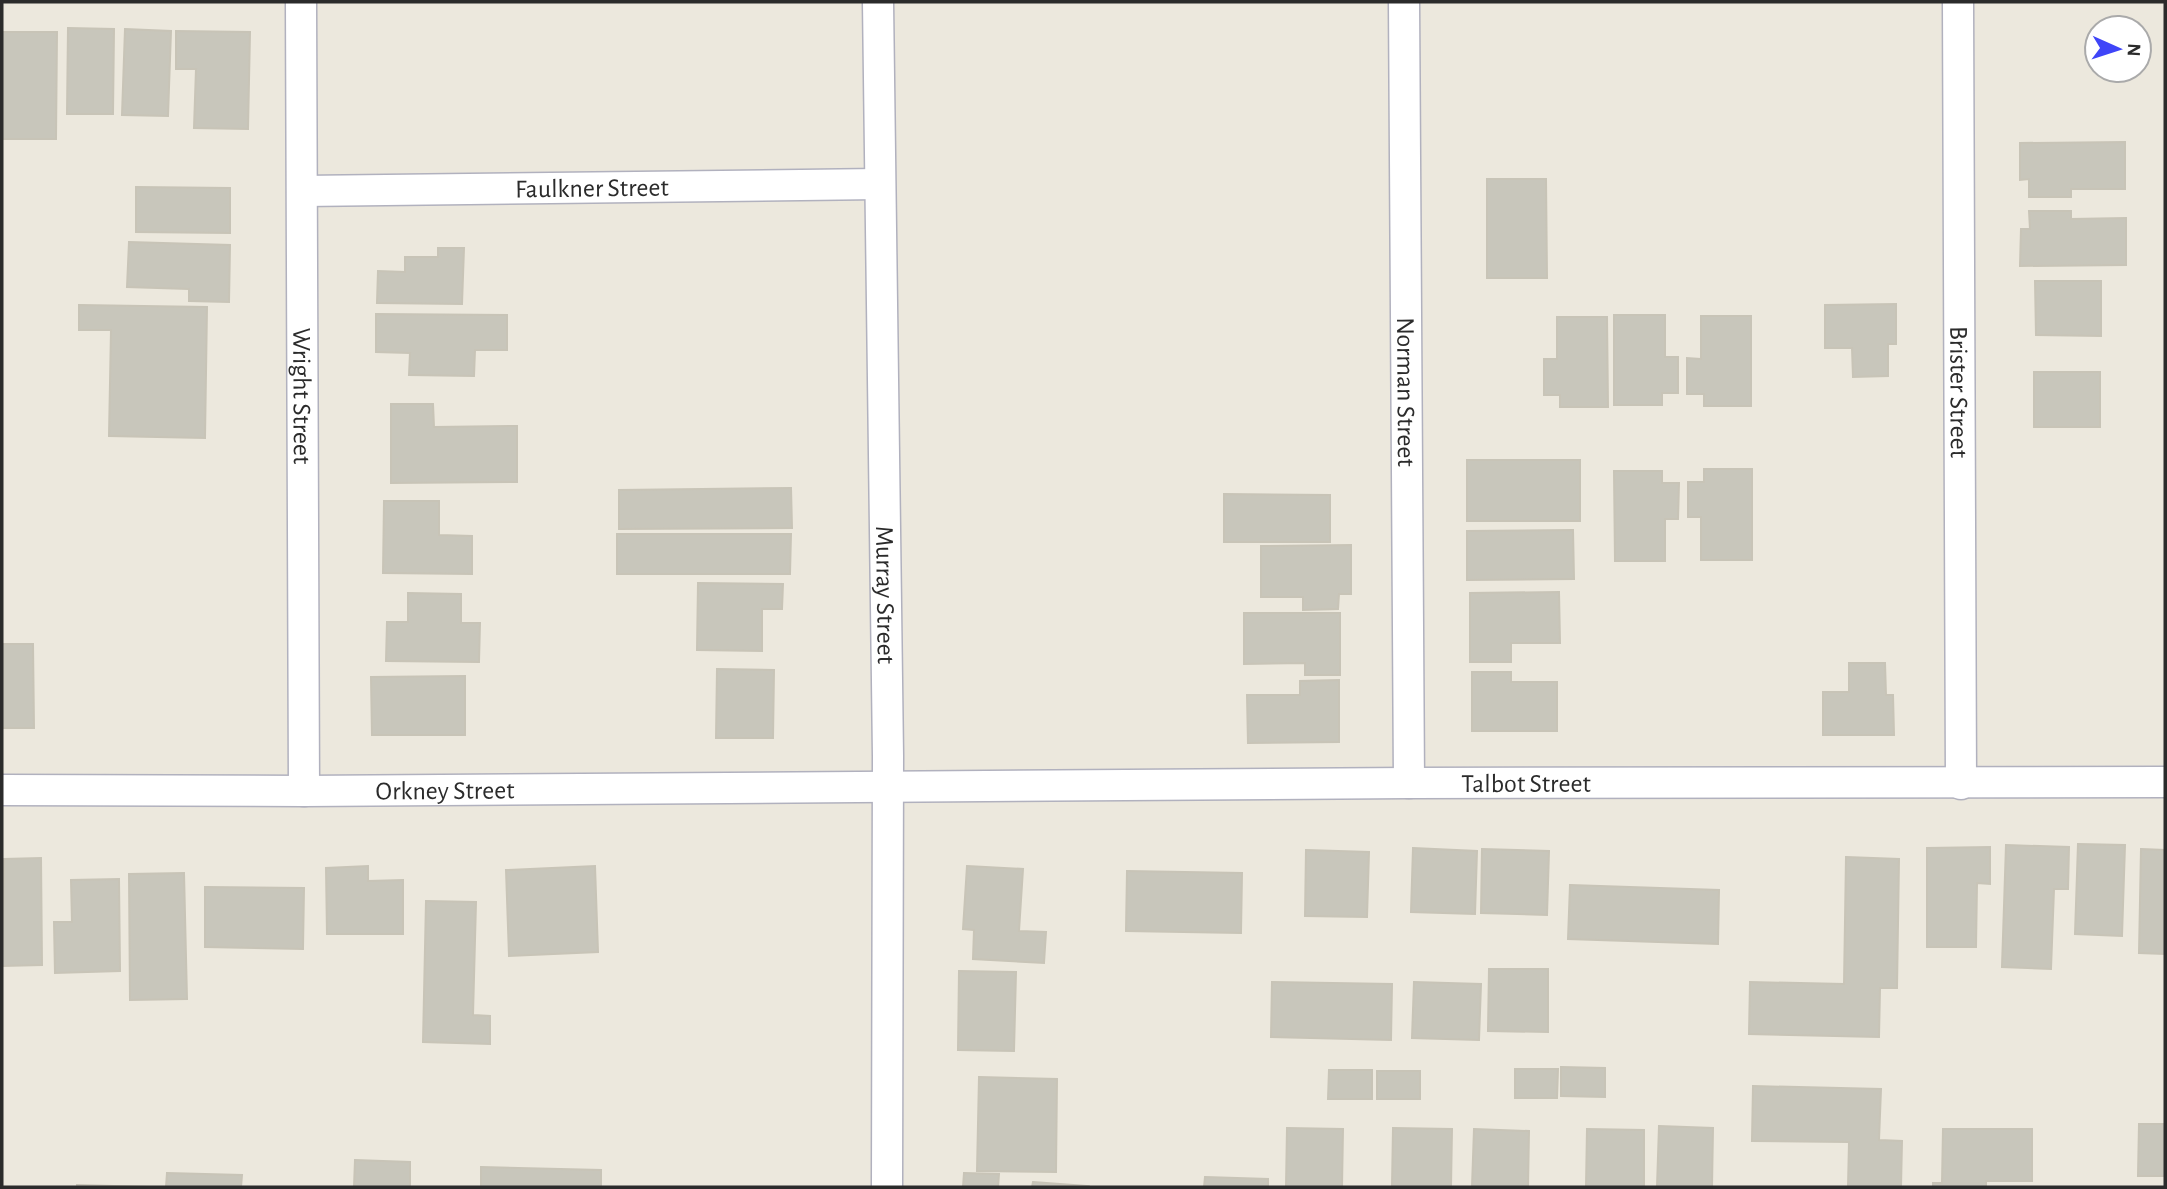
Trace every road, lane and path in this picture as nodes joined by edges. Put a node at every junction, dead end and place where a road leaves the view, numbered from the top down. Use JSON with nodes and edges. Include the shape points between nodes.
{"nodes":[{"id":1,"x":301,"y":2,"type":"edge"},
{"id":2,"x":878,"y":2,"type":"edge"},
{"id":3,"x":1404,"y":2,"type":"edge"},
{"id":4,"x":1958,"y":2,"type":"edge"},
{"id":5,"x":879,"y":184,"type":"junction"},
{"id":6,"x":303,"y":191,"type":"junction"},
{"id":7,"x":2165,"y":782,"type":"edge"},
{"id":8,"x":1409,"y":783,"type":"junction"},
{"id":9,"x":1961,"y":784,"type":"junction"},
{"id":10,"x":888,"y":787,"type":"junction"},
{"id":11,"x":2,"y":790,"type":"edge"},
{"id":12,"x":304,"y":791,"type":"junction"},
{"id":13,"x":887,"y":1187,"type":"edge"}],
"edges":[{"from":1,"to":6,"type":"street","name":"Wright Street"},
{"from":2,"to":5,"type":"street","name":"Murray Street"},
{"from":3,"to":8,"type":"street","name":"Norman Street"},
{"from":4,"to":9,"type":"street","name":"Brister Street"},
{"from":5,"to":6,"type":"street","name":"Faulkner Street"},
{"from":5,"to":10,"type":"street","name":"Murray Street"},
{"from":6,"to":12,"type":"street","name":"Wright Street"},
{"from":7,"to":9,"type":"street","name":"Talbot Street"},
{"from":8,"to":9,"type":"street","name":"Talbot Street"},
{"from":8,"to":10,"type":"street","name":"Talbot Street"},
{"from":10,"to":12,"type":"street","name":"Orkney Street"},
{"from":10,"to":13,"type":"street","name":"Murray Street"},
{"from":11,"to":12,"type":"street","name":"Orkney Street"}]}
